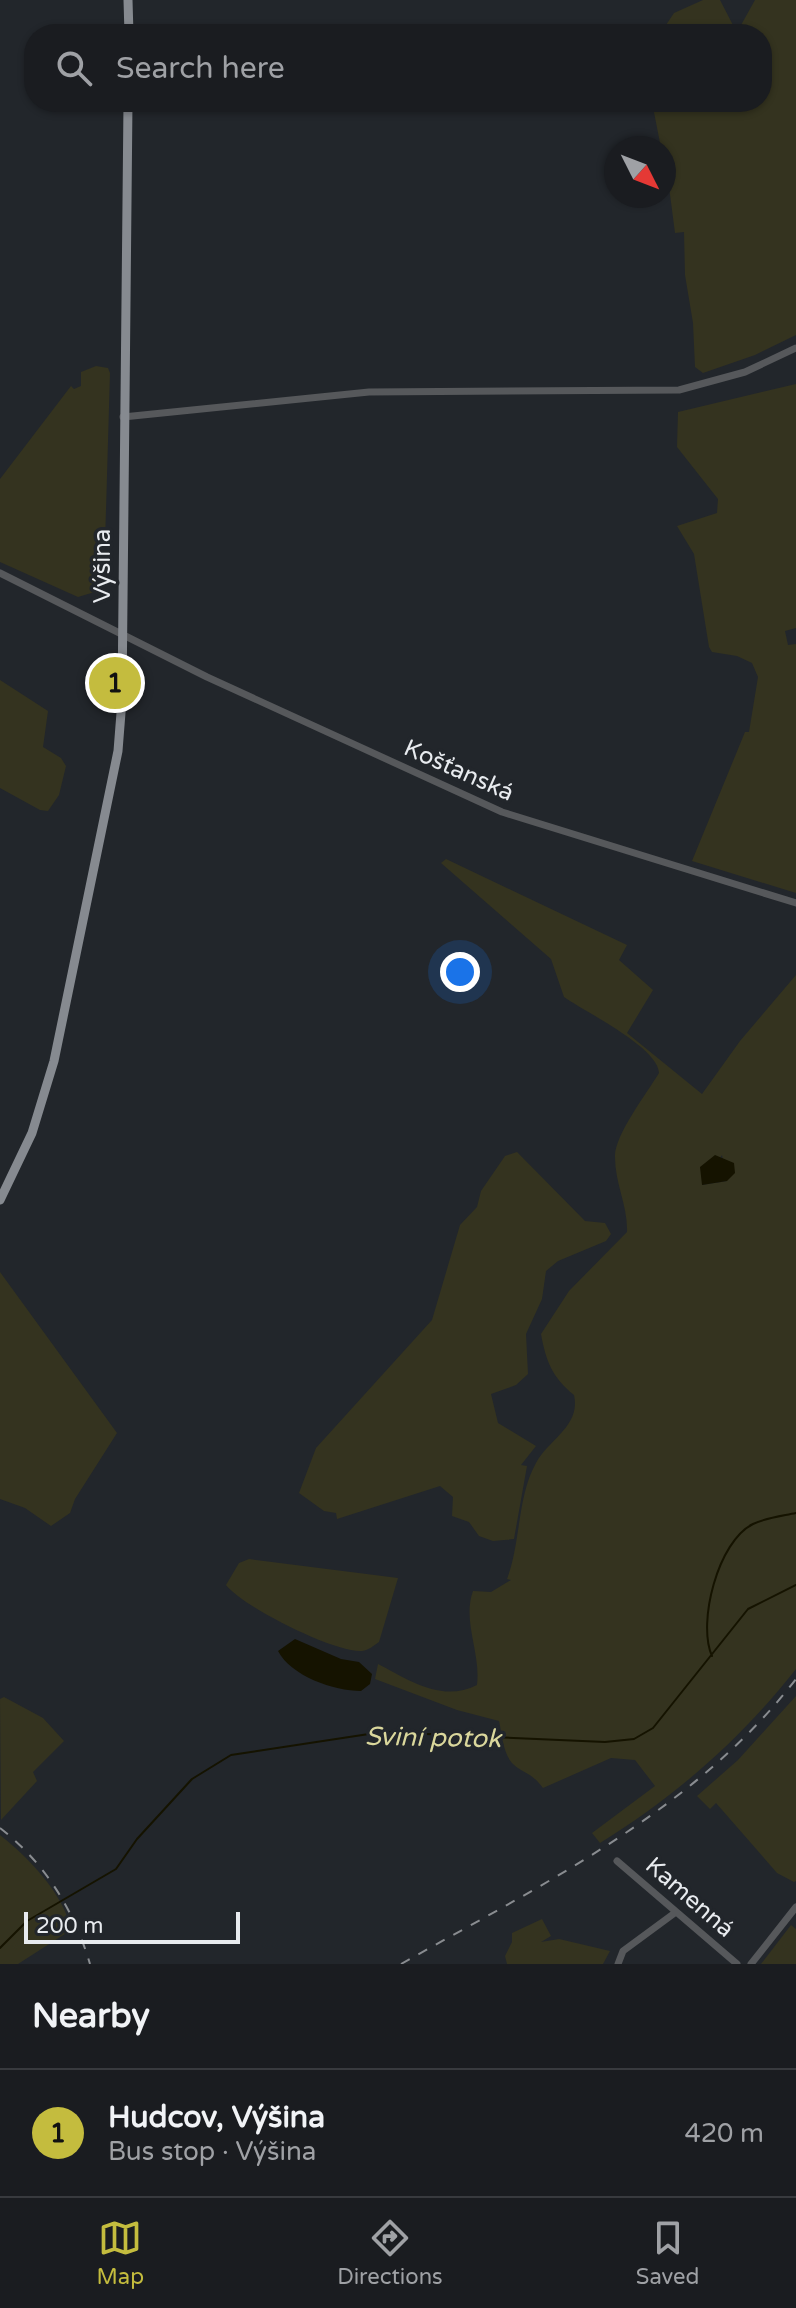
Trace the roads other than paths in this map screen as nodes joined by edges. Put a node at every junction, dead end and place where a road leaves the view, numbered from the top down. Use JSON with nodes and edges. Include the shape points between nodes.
{"nodes":[{"id":1,"x":128,"y":0,"type":"edge"},
{"id":2,"x":129,"y":24,"type":"edge"},
{"id":3,"x":128,"y":112,"type":"edge"},
{"id":4,"x":796,"y":348,"type":"edge"},
{"id":5,"x":123,"y":417,"type":"junction"},
{"id":6,"x":0,"y":573,"type":"edge"},
{"id":7,"x":122,"y":635,"type":"junction"},
{"id":8,"x":796,"y":903,"type":"edge"},
{"id":9,"x":0,"y":1200,"type":"edge"},
{"id":10,"x":617,"y":1861,"type":"dead end"},
{"id":11,"x":796,"y":1907,"type":"edge"},
{"id":12,"x":676,"y":1912,"type":"junction"},
{"id":13,"x":618,"y":1964,"type":"edge"},
{"id":14,"x":737,"y":1964,"type":"edge"},
{"id":15,"x":751,"y":1964,"type":"edge"}],
"edges":[{"from":1,"to":2,"type":"main road"},
{"from":3,"to":5,"type":"main road","name":"Výšina"},
{"from":4,"to":5,"type":"street","via":[[745,372],[679,390],[369,392]]},
{"from":5,"to":7,"type":"main road","name":"Výšina"},
{"from":6,"to":7,"type":"street","name":"Košťanská"},
{"from":7,"to":8,"type":"street","name":"Košťanská","via":[[502,812]]},
{"from":7,"to":9,"type":"main road","name":"Výšina","via":[[113,785],[60,1039],[36,1122]]},
{"from":10,"to":12,"type":"street","name":"Kamenná"},
{"from":11,"to":15,"type":"street"},
{"from":12,"to":13,"type":"street","via":[[623,1951]]},
{"from":12,"to":14,"type":"street","name":"Kamenná"}]}
